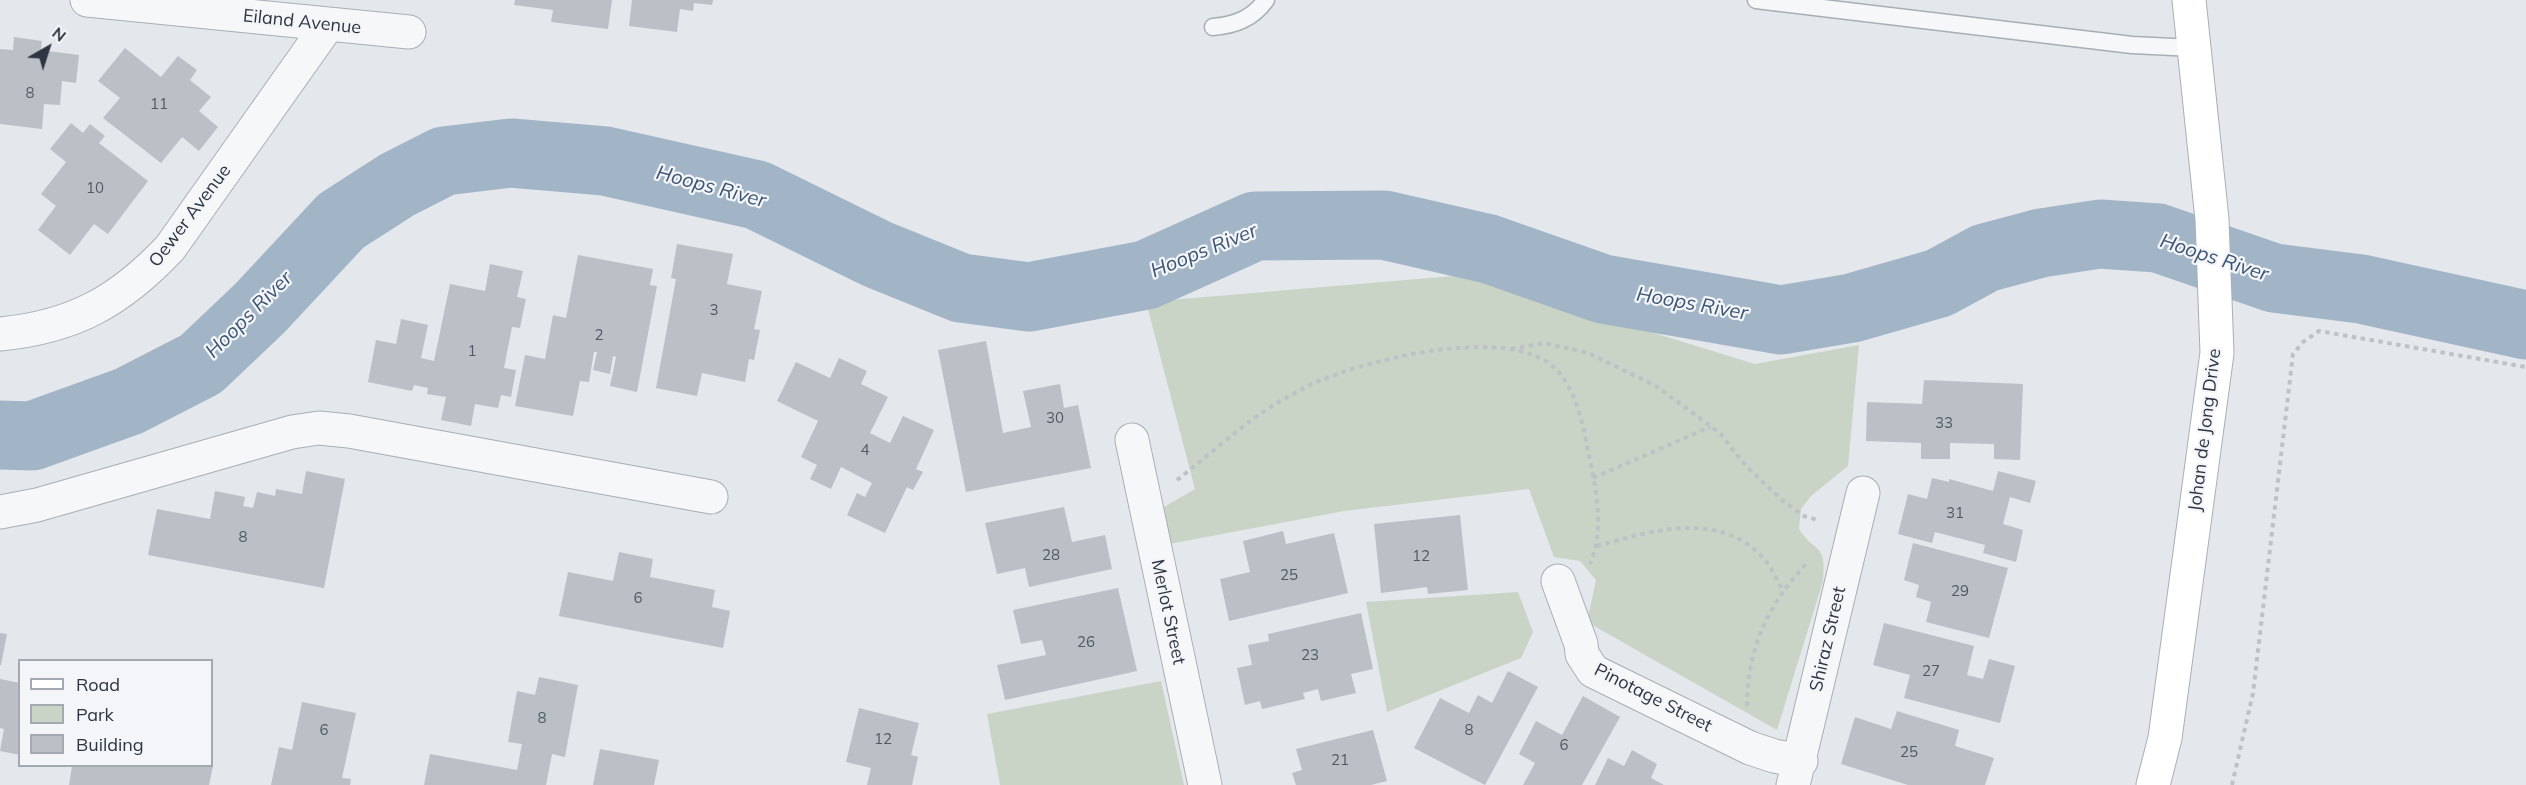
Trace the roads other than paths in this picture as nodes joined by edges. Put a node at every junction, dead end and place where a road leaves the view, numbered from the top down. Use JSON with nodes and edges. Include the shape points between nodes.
{"nodes":[{"id":1,"x":87,"y":0,"type":"edge"},
{"id":2,"x":1266,"y":0,"type":"edge"},
{"id":3,"x":1756,"y":0,"type":"edge"},
{"id":4,"x":2189,"y":0,"type":"edge"},
{"id":5,"x":327,"y":26,"type":"junction"},
{"id":6,"x":1213,"y":27,"type":"dead end"},
{"id":7,"x":409,"y":32,"type":"dead end"},
{"id":8,"x":2194,"y":48,"type":"junction"},
{"id":9,"x":0,"y":334,"type":"edge"},
{"id":10,"x":1132,"y":440,"type":"dead end"},
{"id":11,"x":1863,"y":493,"type":"dead end"},
{"id":12,"x":711,"y":497,"type":"dead end"},
{"id":13,"x":0,"y":512,"type":"edge"},
{"id":14,"x":1562,"y":592,"type":"road end"},
{"id":15,"x":1797,"y":773,"type":"edge"},
{"id":16,"x":1204,"y":785,"type":"edge"},
{"id":17,"x":2153,"y":785,"type":"edge"}],
"edges":[{"from":1,"to":5,"type":"street","name":"Eiland Avenue"},
{"from":2,"to":6,"type":"lane","via":[[1258,11],[1234,25]]},
{"from":3,"to":8,"type":"lane","via":[[2132,45]]},
{"from":4,"to":8,"type":"street","name":"Johan de Jong Drive"},
{"from":5,"to":7,"type":"street","name":"Eiland Avenue"},
{"from":5,"to":9,"type":"street","name":"Oewer Avenue","via":[[170,248],[147,272],[97,309],[71,319]]},
{"from":8,"to":17,"type":"street","name":"Johan de Jong Drive","via":[[2212,219],[2217,353],[2165,738]]},
{"from":10,"to":16,"type":"street","name":"Merlot Street"},
{"from":11,"to":15,"type":"street","name":"Shiraz Street"},
{"from":12,"to":13,"type":"street","via":[[319,428],[292,432],[37,505]]},
{"from":14,"to":15,"type":"street","name":"Pinotage Street","via":[[1582,654],[1593,671],[1774,756]]}]}
